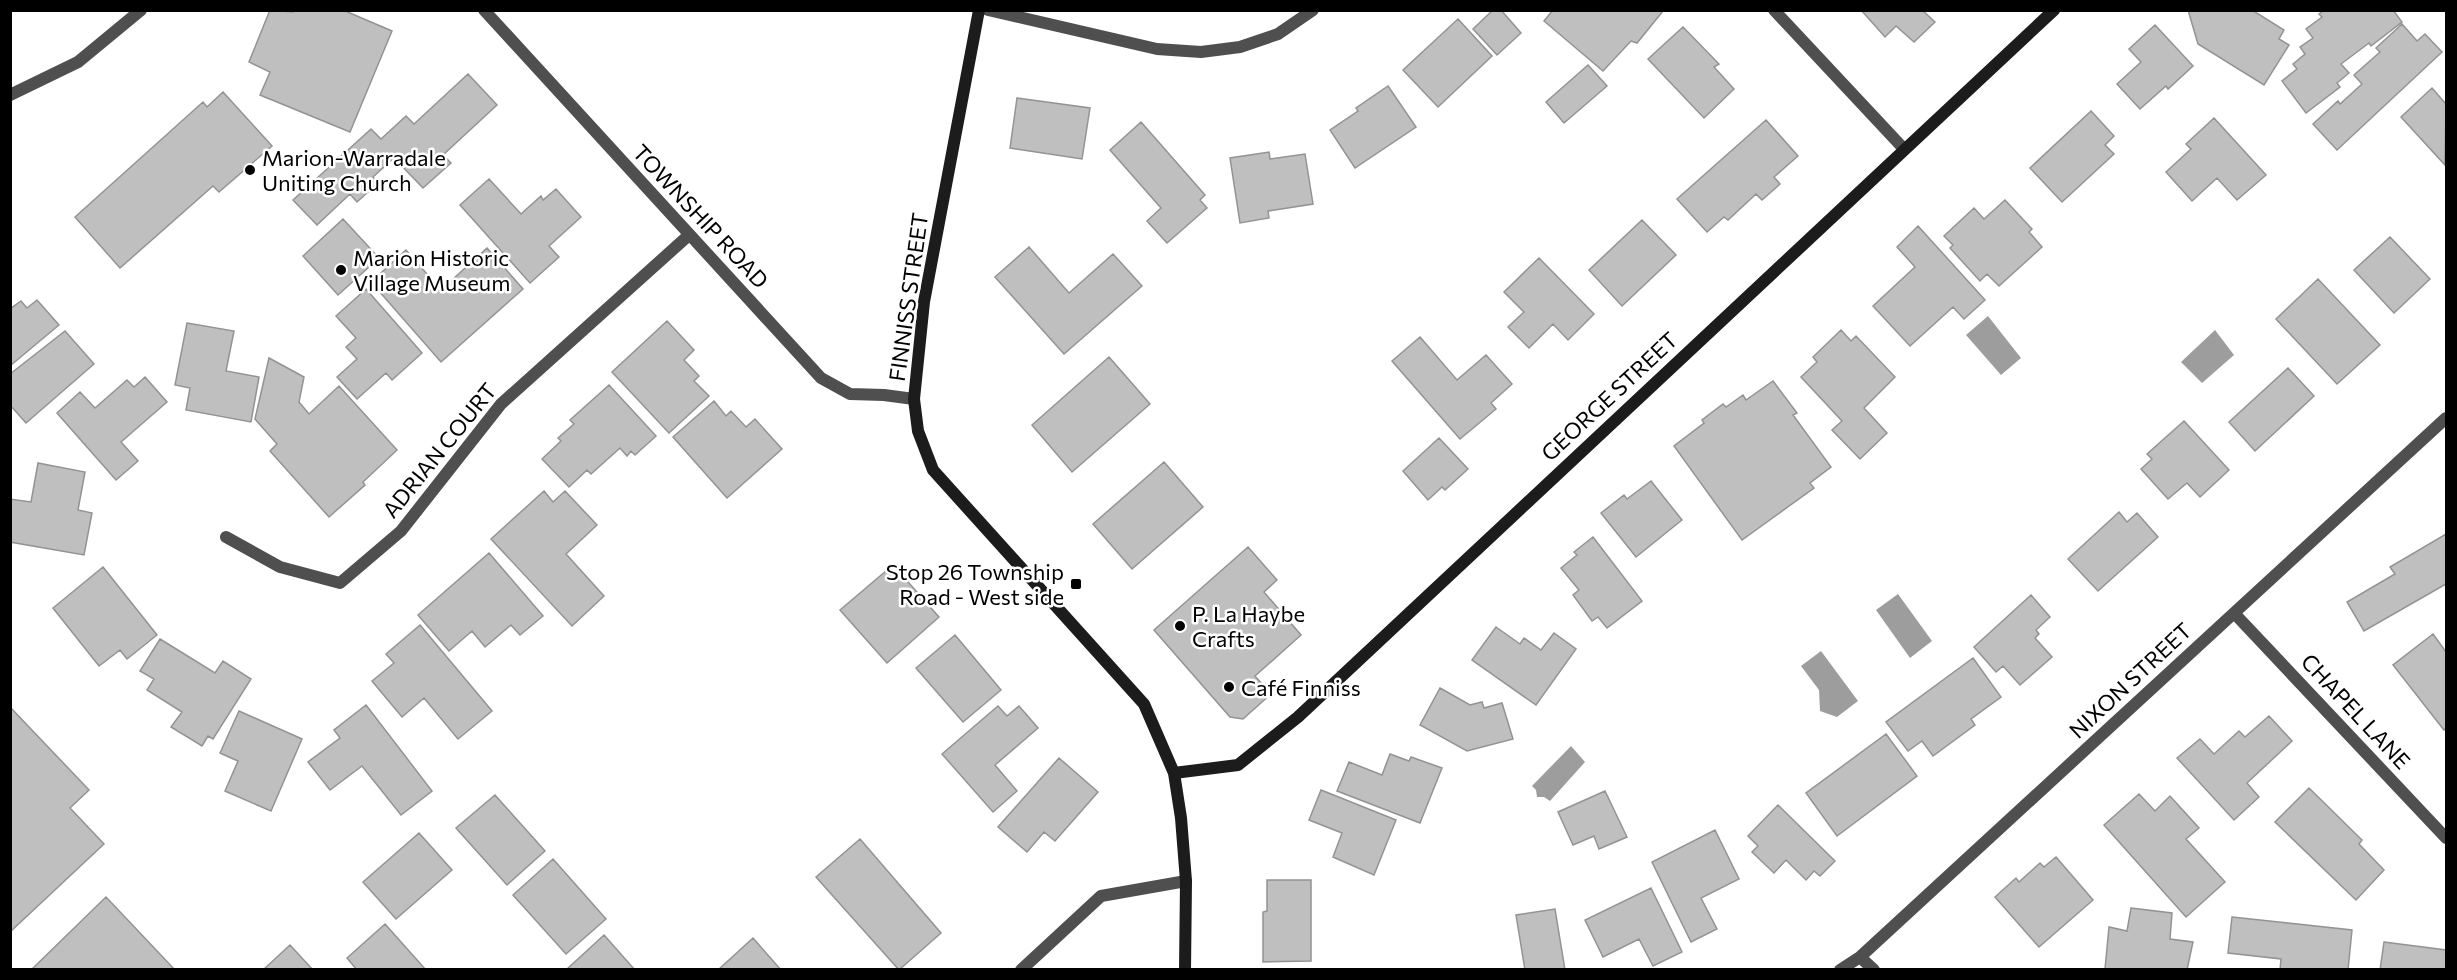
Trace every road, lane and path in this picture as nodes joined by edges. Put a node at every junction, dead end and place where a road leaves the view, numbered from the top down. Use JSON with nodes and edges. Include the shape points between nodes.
{"nodes":[{"id":1,"x":141,"y":10,"type":"edge"},
{"id":2,"x":484,"y":10,"type":"edge"},
{"id":3,"x":979,"y":10,"type":"edge"},
{"id":4,"x":988,"y":10,"type":"edge"},
{"id":5,"x":1313,"y":10,"type":"edge"},
{"id":6,"x":1774,"y":10,"type":"edge"},
{"id":7,"x":2054,"y":10,"type":"edge"},
{"id":8,"x":10,"y":95,"type":"edge"},
{"id":9,"x":1904,"y":148,"type":"junction"},
{"id":10,"x":689,"y":236,"type":"junction"},
{"id":11,"x":914,"y":399,"type":"junction"},
{"id":12,"x":2446,"y":418,"type":"edge"},
{"id":13,"x":226,"y":537,"type":"dead end"},
{"id":14,"x":2234,"y":613,"type":"junction"},
{"id":15,"x":1174,"y":773,"type":"junction"},
{"id":16,"x":2446,"y":838,"type":"edge"},
{"id":17,"x":1186,"y":881,"type":"junction"},
{"id":18,"x":1860,"y":957,"type":"junction"},
{"id":19,"x":1021,"y":969,"type":"edge"},
{"id":20,"x":1185,"y":969,"type":"edge"},
{"id":21,"x":1840,"y":969,"type":"edge"},
{"id":22,"x":1874,"y":969,"type":"edge"}],
"edges":[{"from":1,"to":8,"type":"street","via":[[78,62]]},
{"from":2,"to":10,"type":"street","name":"TOWNSHIP ROAD"},
{"from":3,"to":11,"type":"street","name":"FINNISS STREET","via":[[924,302]]},
{"from":4,"to":5,"type":"street","via":[[1157,50],[1201,52],[1240,47],[1278,34]]},
{"from":6,"to":9,"type":"street"},
{"from":7,"to":9,"type":"street","name":"GEORGE STREET"},
{"from":9,"to":15,"type":"street","name":"GEORGE STREET","via":[[1298,717],[1238,765]]},
{"from":10,"to":11,"type":"street","name":"TOWNSHIP ROAD","via":[[821,378],[850,394]]},
{"from":10,"to":13,"type":"street","name":"ADRIAN COURT","via":[[501,404],[401,531],[340,583],[280,567]]},
{"from":11,"to":15,"type":"street","name":"FINNISS STREET","via":[[918,430],[933,470],[1144,704]]},
{"from":12,"to":14,"type":"street","name":"NIXON STREET"},
{"from":14,"to":16,"type":"street","name":"CHAPEL LANE"},
{"from":14,"to":18,"type":"street","name":"NIXON STREET"},
{"from":15,"to":17,"type":"street","name":"FINNISS STREET"},
{"from":17,"to":19,"type":"street","via":[[1101,896]]},
{"from":17,"to":20,"type":"street","name":"FINNISS STREET"},
{"from":18,"to":21,"type":"street","name":"NIXON STREET"},
{"from":18,"to":22,"type":"street"}]}
